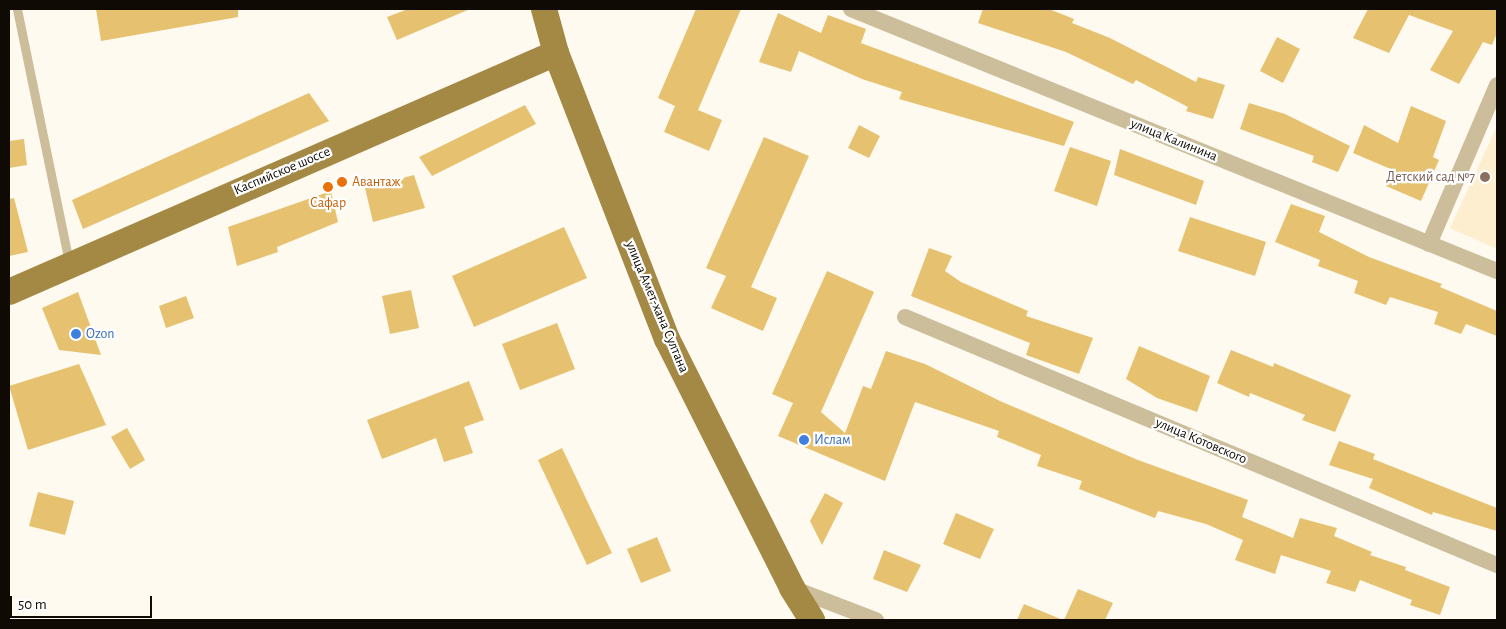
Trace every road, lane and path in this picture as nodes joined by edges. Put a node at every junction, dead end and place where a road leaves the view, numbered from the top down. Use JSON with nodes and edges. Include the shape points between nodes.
{"nodes":[{"id":1,"x":16,"y":9,"type":"edge"},
{"id":2,"x":544,"y":9,"type":"edge"},
{"id":3,"x":852,"y":9,"type":"edge"},
{"id":4,"x":556,"y":52,"type":"junction"},
{"id":5,"x":1497,"y":85,"type":"edge"},
{"id":6,"x":1429,"y":244,"type":"junction"},
{"id":7,"x":70,"y":265,"type":"junction"},
{"id":8,"x":1497,"y":271,"type":"edge"},
{"id":9,"x":9,"y":292,"type":"edge"},
{"id":10,"x":905,"y":317,"type":"dead end"},
{"id":11,"x":1497,"y":565,"type":"edge"},
{"id":12,"x":792,"y":588,"type":"junction"},
{"id":13,"x":812,"y":620,"type":"edge"},
{"id":14,"x":876,"y":620,"type":"edge"}],
"edges":[{"from":1,"to":7,"type":"lane"},
{"from":2,"to":4,"type":"main road","name":"улица Амет-хана Султана"},
{"from":3,"to":6,"type":"street","name":"улица Калинина"},
{"from":4,"to":7,"type":"main road","name":"Каспийское шоссе"},
{"from":4,"to":12,"type":"main road","name":"улица Амет-хана Султана","via":[[667,339]]},
{"from":5,"to":6,"type":"street"},
{"from":6,"to":8,"type":"street","name":"улица Калинина"},
{"from":7,"to":9,"type":"main road","name":"Каспийское шоссе"},
{"from":10,"to":11,"type":"street","name":"улица Котовского"},
{"from":12,"to":13,"type":"main road","name":"улица Амет-хана Султана"},
{"from":12,"to":14,"type":"street"}]}
